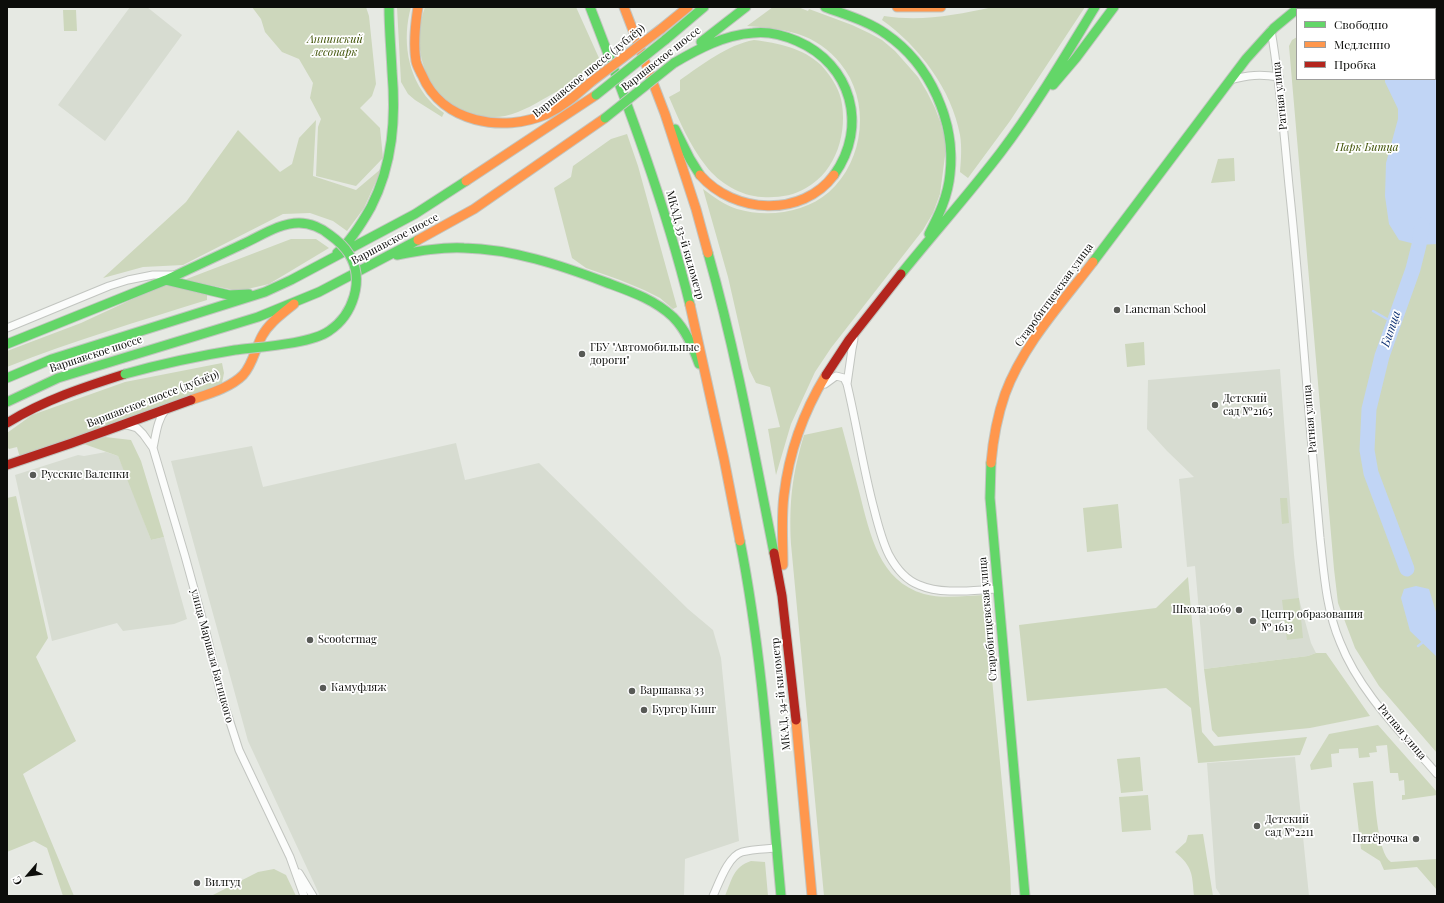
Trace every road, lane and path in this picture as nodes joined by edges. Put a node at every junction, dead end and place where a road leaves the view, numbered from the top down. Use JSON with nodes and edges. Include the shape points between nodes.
{"nodes":[{"id":1,"x":385,"y":7,"type":"edge"},
{"id":2,"x":388,"y":7,"type":"edge"},
{"id":3,"x":418,"y":7,"type":"edge"},
{"id":4,"x":585,"y":7,"type":"edge"},
{"id":5,"x":590,"y":7,"type":"edge"},
{"id":6,"x":624,"y":7,"type":"edge"},
{"id":7,"x":688,"y":7,"type":"edge"},
{"id":8,"x":704,"y":7,"type":"edge"},
{"id":9,"x":746,"y":7,"type":"edge"},
{"id":10,"x":825,"y":7,"type":"edge"},
{"id":11,"x":898,"y":7,"type":"edge"},
{"id":12,"x":940,"y":7,"type":"edge"},
{"id":13,"x":1095,"y":7,"type":"edge"},
{"id":14,"x":1114,"y":7,"type":"edge"},
{"id":15,"x":1296,"y":10,"type":"edge"},
{"id":16,"x":1272,"y":30,"type":"junction"},
{"id":17,"x":388,"y":34,"type":"junction"},
{"id":18,"x":606,"y":47,"type":"junction"},
{"id":19,"x":674,"y":64,"type":"junction"},
{"id":20,"x":651,"y":75,"type":"junction"},
{"id":21,"x":1279,"y":77,"type":"junction"},
{"id":22,"x":1230,"y":80,"type":"junction"},
{"id":23,"x":560,"y":107,"type":"junction"},
{"id":24,"x":1031,"y":110,"type":"junction"},
{"id":25,"x":506,"y":155,"type":"junction"},
{"id":26,"x":918,"y":251,"type":"junction"},
{"id":27,"x":388,"y":256,"type":"junction"},
{"id":28,"x":326,"y":262,"type":"junction"},
{"id":29,"x":178,"y":275,"type":"junction"},
{"id":30,"x":166,"y":280,"type":"junction"},
{"id":31,"x":265,"y":292,"type":"junction"},
{"id":32,"x":296,"y":302,"type":"junction"},
{"id":33,"x":7,"y":328,"type":"edge"},
{"id":34,"x":857,"y":328,"type":"junction"},
{"id":35,"x":7,"y":344,"type":"edge"},
{"id":36,"x":7,"y":378,"type":"edge"},
{"id":37,"x":847,"y":384,"type":"junction"},
{"id":38,"x":815,"y":392,"type":"junction"},
{"id":39,"x":7,"y":402,"type":"edge"},
{"id":40,"x":713,"y":405,"type":"junction"},
{"id":41,"x":167,"y":408,"type":"junction"},
{"id":42,"x":7,"y":423,"type":"edge"},
{"id":43,"x":123,"y":424,"type":"junction"},
{"id":44,"x":153,"y":448,"type":"junction"},
{"id":45,"x":7,"y":465,"type":"edge"},
{"id":46,"x":762,"y":492,"type":"joint"},
{"id":47,"x":731,"y":498,"type":"joint"},
{"id":48,"x":997,"y":589,"type":"junction"},
{"id":49,"x":789,"y":644,"type":"junction"},
{"id":50,"x":1437,"y":774,"type":"edge"},
{"id":51,"x":776,"y":848,"type":"junction"},
{"id":52,"x":290,"y":857,"type":"junction"},
{"id":53,"x":304,"y":896,"type":"edge"},
{"id":54,"x":313,"y":896,"type":"edge"},
{"id":55,"x":714,"y":896,"type":"edge"},
{"id":56,"x":781,"y":896,"type":"edge"},
{"id":57,"x":812,"y":896,"type":"edge"},
{"id":58,"x":1025,"y":896,"type":"edge"}],
"edges":[{"from":1,"to":17,"type":"main road"},
{"from":2,"to":17,"type":"main road"},
{"from":3,"to":23,"type":"main road","via":[[413,39],[415,60],[422,79],[434,96],[449,109],[467,118],[504,124],[539,117]]},
{"from":4,"to":18,"type":"main road"},
{"from":5,"to":18,"type":"main road","name":"МКАД, 33-й километр"},
{"from":6,"to":20,"type":"main road","name":"МКАД, 33-й километр"},
{"from":7,"to":23,"type":"main road","name":"Варшавское шоссе (дублёр)","bridge":true},
{"from":8,"to":25,"type":"main road","name":"Варшавское шоссе","bridge":true,"via":[[596,95]]},
{"from":9,"to":19,"type":"main road","name":"Варшавское шоссе"},
{"from":10,"to":26,"type":"main road","via":[[872,26],[901,46],[922,72],[941,105],[951,138],[951,174],[938,219]]},
{"from":11,"to":12,"type":"main road"},
{"from":13,"to":24,"type":"main road"},
{"from":14,"to":24,"type":"main road","via":[[1076,58]]},
{"from":15,"to":16,"type":"main road","name":"Старобитцевская улица"},
{"from":16,"to":21,"type":"street","name":"Ратная улица"},
{"from":16,"to":22,"type":"main road","name":"Старобитцевская улица","via":[[1250,53]]},
{"from":17,"to":28,"type":"main road","via":[[394,114],[393,139],[388,163],[370,210],[343,248]]},
{"from":18,"to":40,"type":"main road","name":"МКАД, 33-й километр","via":[[666,218],[691,309]]},
{"from":19,"to":20,"type":"main road","via":[[716,40],[752,32],[785,36],[813,49],[827,59],[838,72],[851,103],[851,136],[841,165],[824,186],[797,201],[766,207],[736,201],[709,184],[698,171],[685,150]]},
{"from":19,"to":27,"type":"main road","name":"Варшавское шоссе","bridge":true,"via":[[605,118],[474,209]]},
{"from":20,"to":46,"type":"main road","name":"МКАД, 33-й километр","via":[[681,160],[710,255],[734,355]]},
{"from":21,"to":22,"type":"street","via":[[1258,74]]},
{"from":21,"to":50,"type":"street","name":"Ратная улица","via":[[1314,477],[1328,602],[1340,643],[1360,680]]},
{"from":22,"to":48,"type":"main road","name":"Старобитцевская улица","via":[[1039,332],[1011,379],[996,428],[990,475]]},
{"from":23,"to":25,"type":"main road","name":"Варшавское шоссе (дублёр)"},
{"from":24,"to":26,"type":"main road","via":[[983,175]]},
{"from":25,"to":28,"type":"main road","name":"Варшавское шоссе","via":[[415,214]]},
{"from":26,"to":34,"type":"main road"},
{"from":27,"to":32,"type":"main road","name":"Варшавское шоссе"},
{"from":27,"to":40,"type":"main road","via":[[452,248],[473,248],[520,255],[587,275],[644,297],[672,316],[681,326],[695,352]]},
{"from":28,"to":31,"type":"main road","name":"Варшавское шоссе"},
{"from":29,"to":30,"type":"main road"},
{"from":29,"to":33,"type":"street","via":[[153,275],[128,280]]},
{"from":29,"to":42,"type":"main road","bridge":true,"via":[[286,225],[301,223],[320,228],[335,237],[346,248],[358,278],[351,307],[330,331],[319,336],[159,364],[42,403]]},
{"from":30,"to":31,"type":"main road","via":[[229,295]]},
{"from":30,"to":35,"type":"main road"},
{"from":31,"to":36,"type":"main road","name":"Варшавское шоссе","via":[[52,359]]},
{"from":32,"to":39,"type":"main road","name":"Варшавское шоссе","via":[[258,317],[58,378]]},
{"from":32,"to":41,"type":"main road","name":"Варшавское шоссе (дублёр)","via":[[263,334],[249,366],[241,377],[215,391]]},
{"from":34,"to":37,"type":"street"},
{"from":34,"to":38,"type":"main road"},
{"from":37,"to":38,"type":"street","via":[[844,378],[836,376]]},
{"from":37,"to":48,"type":"street","via":[[866,478],[882,538],[897,567],[918,585],[930,589]]},
{"from":38,"to":49,"type":"main road","via":[[799,432],[785,485],[782,518],[783,566]]},
{"from":40,"to":47,"type":"main road","name":"МКАД, 33-й километр"},
{"from":41,"to":43,"type":"main road","name":"Варшавское шоссе (дублёр)"},
{"from":41,"to":44,"type":"street","name":"улица Маршала Батицкого","via":[[156,430]]},
{"from":43,"to":44,"type":"street","name":"улица Маршала Батицкого","via":[[137,428]]},
{"from":43,"to":45,"type":"main road","name":"Варшавское шоссе (дублёр)"},
{"from":44,"to":52,"type":"street","name":"улица Маршала Батицкого","via":[[233,733]]},
{"from":46,"to":49,"type":"main road","name":"МКАД, 34-й километр"},
{"from":47,"to":51,"type":"main road","name":"МКАД, 34-й километр","via":[[751,601],[764,706]]},
{"from":48,"to":58,"type":"main road","name":"Старобитцевская улица"},
{"from":49,"to":57,"type":"main road","name":"МКАД, 34-й километр"},
{"from":51,"to":55,"type":"street","via":[[735,855],[726,868]]},
{"from":51,"to":56,"type":"main road","name":"МКАД, 34-й километр"},
{"from":52,"to":53,"type":"street","name":"улица Маршала Батицкого"},
{"from":52,"to":54,"type":"street","name":"улица Маршала Батицкого"}]}
